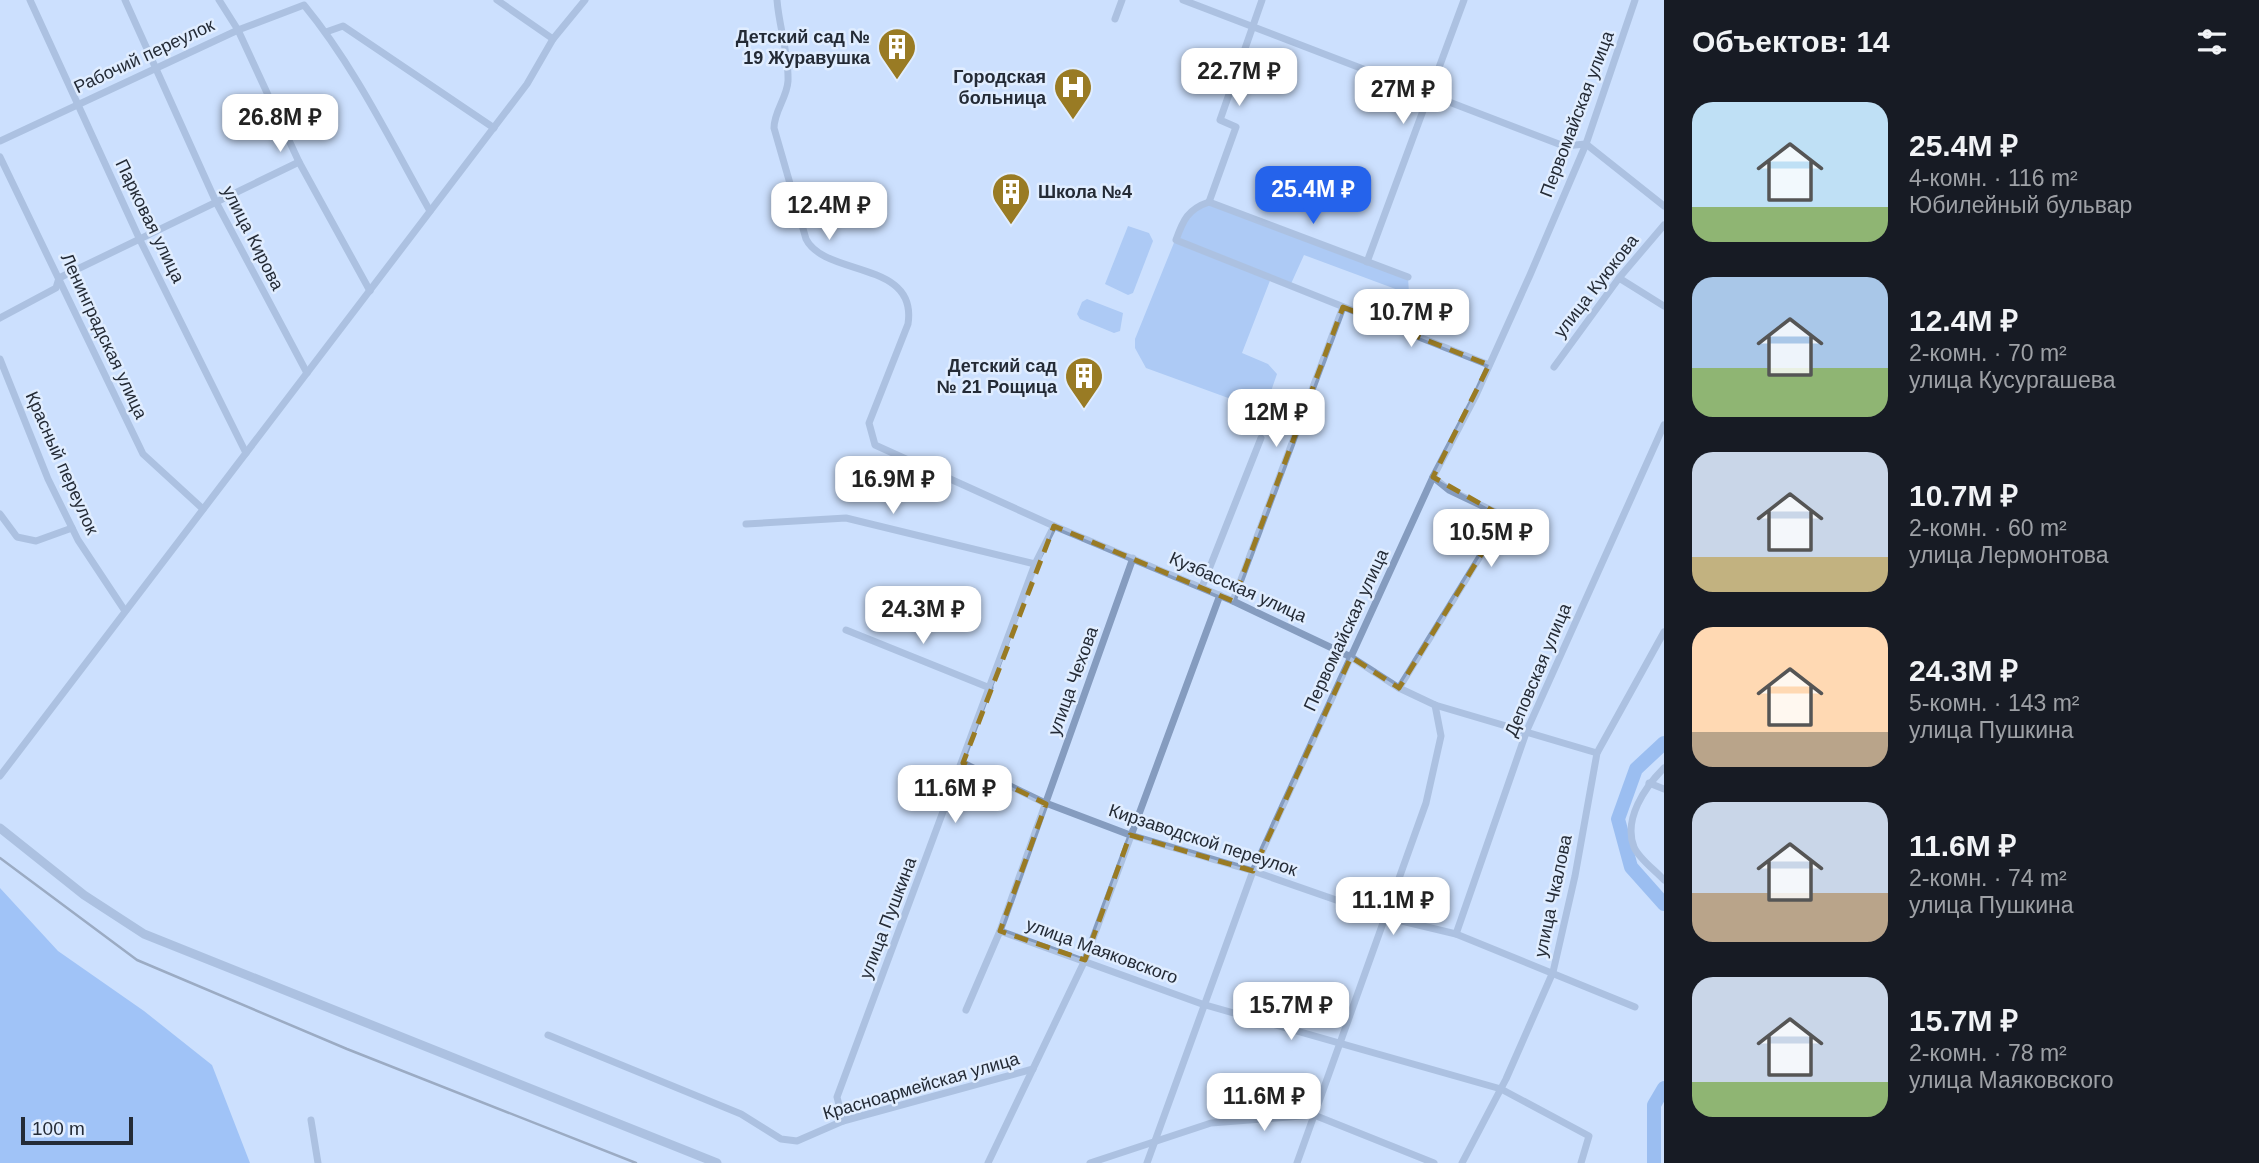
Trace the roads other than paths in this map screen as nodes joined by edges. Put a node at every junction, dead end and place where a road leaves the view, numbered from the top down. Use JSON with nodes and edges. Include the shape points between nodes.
{"nodes":[{"id":1,"x":30,"y":0,"type":"edge"},
{"id":2,"x":125,"y":0,"type":"edge"},
{"id":3,"x":219,"y":0,"type":"edge"},
{"id":4,"x":497,"y":0,"type":"edge"},
{"id":5,"x":585,"y":0,"type":"edge"},
{"id":6,"x":777,"y":0,"type":"edge"},
{"id":7,"x":1122,"y":0,"type":"edge"},
{"id":8,"x":1182,"y":0,"type":"edge"},
{"id":9,"x":1262,"y":0,"type":"edge"},
{"id":10,"x":1464,"y":0,"type":"edge"},
{"id":11,"x":1635,"y":0,"type":"edge"},
{"id":12,"x":1115,"y":19,"type":"dead end"},
{"id":13,"x":1250,"y":27,"type":"junction"},
{"id":14,"x":239,"y":30,"type":"junction"},
{"id":15,"x":326,"y":32,"type":"junction"},
{"id":16,"x":553,"y":39,"type":"junction"},
{"id":17,"x":155,"y":69,"type":"junction"},
{"id":18,"x":1430,"y":95,"type":"junction"},
{"id":19,"x":76,"y":105,"type":"junction"},
{"id":20,"x":494,"y":128,"type":"junction"},
{"id":21,"x":0,"y":141,"type":"edge"},
{"id":22,"x":1586,"y":144,"type":"junction"},
{"id":23,"x":0,"y":158,"type":"edge"},
{"id":24,"x":299,"y":162,"type":"junction"},
{"id":25,"x":216,"y":202,"type":"junction"},
{"id":26,"x":1209,"y":202,"type":"junction"},
{"id":27,"x":1664,"y":206,"type":"edge"},
{"id":28,"x":430,"y":211,"type":"junction"},
{"id":29,"x":1664,"y":225,"type":"edge"},
{"id":30,"x":140,"y":240,"type":"junction"},
{"id":31,"x":1367,"y":262,"type":"junction"},
{"id":32,"x":1408,"y":277,"type":"dead end"},
{"id":33,"x":59,"y":278,"type":"junction"},
{"id":34,"x":1619,"y":278,"type":"junction"},
{"id":35,"x":370,"y":291,"type":"junction"},
{"id":36,"x":1664,"y":306,"type":"edge"},
{"id":37,"x":1343,"y":307,"type":"junction"},
{"id":38,"x":0,"y":318,"type":"edge"},
{"id":39,"x":0,"y":359,"type":"edge"},
{"id":40,"x":1489,"y":365,"type":"junction"},
{"id":41,"x":1554,"y":367,"type":"dead end"},
{"id":42,"x":307,"y":373,"type":"junction"},
{"id":43,"x":1664,"y":425,"type":"edge"},
{"id":44,"x":1261,"y":438,"type":"dead end"},
{"id":45,"x":246,"y":453,"type":"junction"},
{"id":46,"x":1433,"y":477,"type":"junction"},
{"id":47,"x":203,"y":509,"type":"junction"},
{"id":48,"x":0,"y":514,"type":"edge"},
{"id":49,"x":746,"y":524,"type":"dead end"},
{"id":50,"x":1054,"y":526,"type":"junction"},
{"id":51,"x":72,"y":528,"type":"junction"},
{"id":52,"x":1133,"y":558,"type":"junction"},
{"id":53,"x":1035,"y":564,"type":"junction"},
{"id":54,"x":1202,"y":587,"type":"junction"},
{"id":55,"x":1220,"y":595,"type":"junction"},
{"id":56,"x":1233,"y":601,"type":"junction"},
{"id":57,"x":125,"y":611,"type":"junction"},
{"id":58,"x":846,"y":630,"type":"dead end"},
{"id":59,"x":1664,"y":632,"type":"edge"},
{"id":60,"x":1351,"y":657,"type":"junction"},
{"id":61,"x":990,"y":688,"type":"junction"},
{"id":62,"x":1399,"y":688,"type":"junction"},
{"id":63,"x":1435,"y":705,"type":"junction"},
{"id":64,"x":1528,"y":730,"type":"junction"},
{"id":65,"x":1597,"y":753,"type":"junction"},
{"id":66,"x":963,"y":763,"type":"junction"},
{"id":67,"x":1664,"y":768,"type":"edge"},
{"id":68,"x":0,"y":776,"type":"edge"},
{"id":69,"x":1649,"y":783,"type":"junction"},
{"id":70,"x":1664,"y":789,"type":"edge"},
{"id":71,"x":1046,"y":804,"type":"junction"},
{"id":72,"x":0,"y":828,"type":"edge"},
{"id":73,"x":1130,"y":835,"type":"junction"},
{"id":74,"x":1253,"y":871,"type":"junction"},
{"id":75,"x":1664,"y":880,"type":"edge"},
{"id":76,"x":1385,"y":917,"type":"junction"},
{"id":77,"x":1000,"y":931,"type":"junction"},
{"id":78,"x":1456,"y":934,"type":"junction"},
{"id":79,"x":1085,"y":960,"type":"junction"},
{"id":80,"x":1553,"y":972,"type":"junction"},
{"id":81,"x":1202,"y":1004,"type":"junction"},
{"id":82,"x":1635,"y":1007,"type":"dead end"},
{"id":83,"x":966,"y":1010,"type":"dead end"},
{"id":84,"x":548,"y":1035,"type":"dead end"},
{"id":85,"x":1341,"y":1041,"type":"junction"},
{"id":86,"x":1033,"y":1069,"type":"junction"},
{"id":87,"x":1501,"y":1089,"type":"junction"},
{"id":88,"x":1314,"y":1115,"type":"junction"},
{"id":89,"x":312,"y":1121,"type":"dead end"},
{"id":90,"x":843,"y":1121,"type":"junction"},
{"id":91,"x":1155,"y":1141,"type":"junction"},
{"id":92,"x":317,"y":1163,"type":"edge"},
{"id":93,"x":717,"y":1163,"type":"edge"},
{"id":94,"x":988,"y":1163,"type":"edge"},
{"id":95,"x":1090,"y":1163,"type":"edge"},
{"id":96,"x":1147,"y":1163,"type":"edge"},
{"id":97,"x":1297,"y":1163,"type":"edge"},
{"id":98,"x":1434,"y":1163,"type":"edge"},
{"id":99,"x":1462,"y":1163,"type":"edge"},
{"id":100,"x":1581,"y":1163,"type":"edge"}],
"edges":[{"from":1,"to":19,"type":"street","name":"Парковая улица"},
{"from":2,"to":17,"type":"street","name":"улица Кирова"},
{"from":3,"to":14,"type":"street"},
{"from":4,"to":16,"type":"street"},
{"from":5,"to":16,"type":"street"},
{"from":6,"to":50,"type":"street","name":"Кузбасская улица","via":[[788,75],[774,128],[806,239],[819,253],[885,280],[909,307],[908,324],[871,418],[871,439],[880,449]]},
{"from":7,"to":12,"type":"street"},
{"from":8,"to":13,"type":"street"},
{"from":9,"to":13,"type":"street"},
{"from":10,"to":18,"type":"street"},
{"from":11,"to":22,"type":"street","name":"Первомайская улица"},
{"from":13,"to":18,"type":"street"},
{"from":13,"to":26,"type":"street","via":[[1220,120],[1236,127]]},
{"from":14,"to":15,"type":"street","name":"Рабочий переулок","via":[[304,5]]},
{"from":14,"to":17,"type":"street","name":"Рабочий переулок"},
{"from":14,"to":24,"type":"street"},
{"from":15,"to":20,"type":"street","via":[[343,26]]},
{"from":15,"to":28,"type":"street"},
{"from":16,"to":20,"type":"street"},
{"from":17,"to":19,"type":"street","name":"Рабочий переулок"},
{"from":17,"to":25,"type":"street","name":"улица Кирова"},
{"from":18,"to":22,"type":"street","via":[[1564,146]]},
{"from":18,"to":31,"type":"street"},
{"from":19,"to":21,"type":"street","name":"Рабочий переулок"},
{"from":19,"to":30,"type":"street","name":"Парковая улица"},
{"from":20,"to":28,"type":"street"},
{"from":22,"to":27,"type":"street"},
{"from":22,"to":40,"type":"street","name":"Первомайская улица"},
{"from":23,"to":33,"type":"street","name":"Ленинградская улица"},
{"from":24,"to":25,"type":"street"},
{"from":24,"to":35,"type":"street"},
{"from":25,"to":30,"type":"street"},
{"from":25,"to":42,"type":"street","name":"улица Кирова"},
{"from":26,"to":31,"type":"street"},
{"from":26,"to":37,"type":"street","via":[[1195,207],[1184,219],[1176,240]]},
{"from":28,"to":35,"type":"street"},
{"from":29,"to":34,"type":"street","name":"улица Куюкова"},
{"from":30,"to":33,"type":"street"},
{"from":30,"to":45,"type":"street","name":"Парковая улица"},
{"from":31,"to":32,"type":"street"},
{"from":33,"to":38,"type":"street","via":[[56,288]]},
{"from":33,"to":47,"type":"street","name":"Ленинградская улица","via":[[143,454]]},
{"from":34,"to":36,"type":"street"},
{"from":34,"to":41,"type":"street","name":"улица Куюкова"},
{"from":35,"to":42,"type":"street"},
{"from":37,"to":40,"type":"street"},
{"from":37,"to":56,"type":"street"},
{"from":39,"to":51,"type":"street","name":"Красный переулок"},
{"from":40,"to":46,"type":"street","name":"Первомайская улица"},
{"from":42,"to":45,"type":"street"},
{"from":43,"to":64,"type":"street","name":"Деповская улица"},
{"from":44,"to":54,"type":"street"},
{"from":45,"to":47,"type":"street"},
{"from":46,"to":60,"type":"street","name":"Первомайская улица"},
{"from":46,"to":62,"type":"street","via":[[1495,512],[1500,524]]},
{"from":47,"to":57,"type":"street"},
{"from":48,"to":51,"type":"street","via":[[16,537],[36,541]]},
{"from":49,"to":53,"type":"street","via":[[846,518]]},
{"from":50,"to":52,"type":"street","name":"Кузбасская улица"},
{"from":50,"to":53,"type":"street","name":"улица Пушкина"},
{"from":51,"to":57,"type":"street","name":"Красный переулок"},
{"from":52,"to":54,"type":"street","name":"Кузбасская улица"},
{"from":52,"to":71,"type":"street","name":"улица Чехова"},
{"from":53,"to":61,"type":"street","name":"улица Пушкина"},
{"from":54,"to":55,"type":"street","name":"Кузбасская улица"},
{"from":55,"to":56,"type":"street","name":"Кузбасская улица"},
{"from":55,"to":73,"type":"street"},
{"from":56,"to":60,"type":"street","name":"Кузбасская улица"},
{"from":57,"to":68,"type":"street"},
{"from":58,"to":61,"type":"street"},
{"from":59,"to":65,"type":"street","name":"улица Чкалова"},
{"from":60,"to":62,"type":"street","name":"Кузбасская улица"},
{"from":60,"to":74,"type":"street","name":"Первомайская улица"},
{"from":61,"to":66,"type":"street","name":"улица Пушкина"},
{"from":62,"to":63,"type":"street","name":"Кузбасская улица"},
{"from":63,"to":64,"type":"street","name":"Кузбасская улица"},
{"from":63,"to":76,"type":"street","via":[[1441,736],[1426,803]]},
{"from":64,"to":65,"type":"street","name":"Кузбасская улица"},
{"from":64,"to":78,"type":"street","name":"Деповская улица"},
{"from":65,"to":80,"type":"street","name":"улица Чкалова"},
{"from":66,"to":71,"type":"street","name":"Кирзаводской переулок"},
{"from":66,"to":90,"type":"street","name":"улица Пушкина","via":[[837,1097]]},
{"from":67,"to":69,"type":"street"},
{"from":69,"to":70,"type":"street"},
{"from":69,"to":75,"type":"street","via":[[1631,828],[1635,849]]},
{"from":71,"to":73,"type":"street","name":"Кирзаводской переулок"},
{"from":71,"to":77,"type":"street","name":"улица Чехова"},
{"from":72,"to":93,"type":"street","via":[[85,895],[145,934]]},
{"from":73,"to":74,"type":"street","name":"Кирзаводской переулок"},
{"from":73,"to":79,"type":"street"},
{"from":74,"to":76,"type":"street","name":"Кирзаводской переулок"},
{"from":74,"to":81,"type":"street","name":"Первомайская улица"},
{"from":76,"to":78,"type":"street","name":"Кирзаводской переулок"},
{"from":76,"to":85,"type":"street"},
{"from":77,"to":79,"type":"street","name":"улица Маяковского"},
{"from":77,"to":83,"type":"street","name":"улица Чехова"},
{"from":78,"to":80,"type":"street","name":"Кирзаводской переулок"},
{"from":79,"to":81,"type":"street","name":"улица Маяковского"},
{"from":79,"to":86,"type":"street"},
{"from":80,"to":82,"type":"street","name":"Кирзаводской переулок"},
{"from":80,"to":87,"type":"street","name":"улица Чкалова"},
{"from":81,"to":85,"type":"street","name":"улица Маяковского"},
{"from":81,"to":91,"type":"street","name":"Первомайская улица"},
{"from":84,"to":90,"type":"street","name":"Красноармейская улица","via":[[741,1114],[781,1139],[797,1142]]},
{"from":85,"to":87,"type":"street","name":"улица Маяковского"},
{"from":85,"to":88,"type":"street"},
{"from":86,"to":90,"type":"street","name":"Красноармейская улица"},
{"from":86,"to":94,"type":"street"},
{"from":87,"to":99,"type":"street","name":"улица Чкалова"},
{"from":87,"to":100,"type":"street","name":"улица Маяковского","via":[[1589,1136]]},
{"from":88,"to":91,"type":"street","via":[[1211,1123]]},
{"from":88,"to":97,"type":"street"},
{"from":88,"to":98,"type":"street"},
{"from":89,"to":92,"type":"street"},
{"from":91,"to":95,"type":"street"},
{"from":91,"to":96,"type":"street","name":"Первомайская улица"}]}
